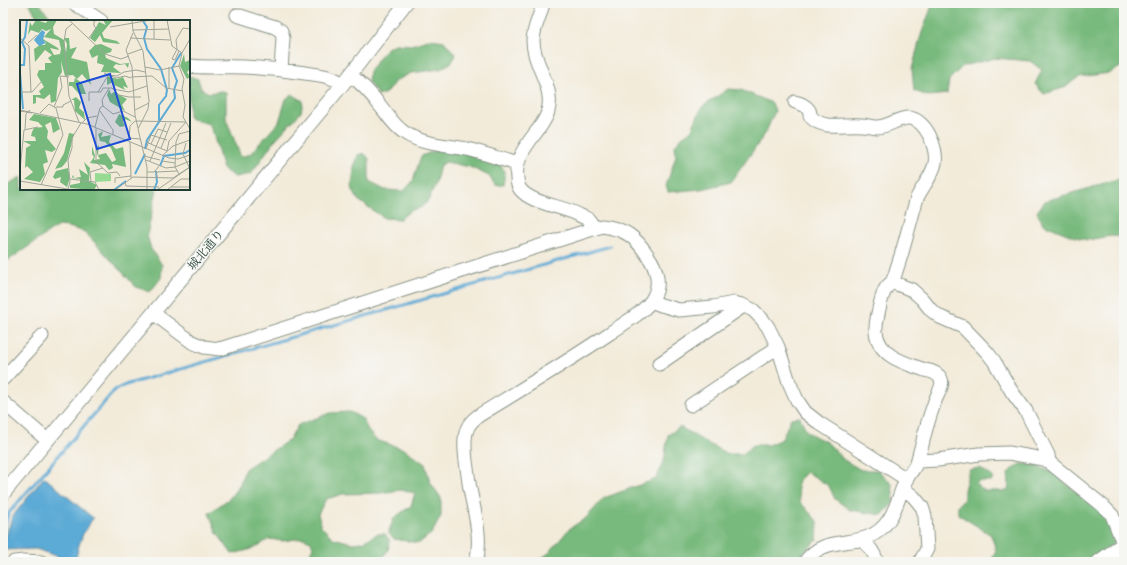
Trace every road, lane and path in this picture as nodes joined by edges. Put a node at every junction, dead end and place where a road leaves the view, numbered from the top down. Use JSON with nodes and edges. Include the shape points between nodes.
{"nodes":[{"id":1,"x":74,"y":3,"type":"edge"},
{"id":2,"x":406,"y":3,"type":"edge"},
{"id":3,"x":543,"y":3,"type":"edge"},
{"id":4,"x":237,"y":15,"type":"dead end"},
{"id":5,"x":100,"y":20,"type":"edge"},
{"id":6,"x":190,"y":66,"type":"edge"},
{"id":7,"x":281,"y":70,"type":"junction"},
{"id":8,"x":347,"y":80,"type":"junction"},
{"id":9,"x":795,"y":102,"type":"dead end"},
{"id":10,"x":517,"y":164,"type":"junction"},
{"id":11,"x":593,"y":228,"type":"junction"},
{"id":12,"x":892,"y":282,"type":"junction"},
{"id":13,"x":651,"y":301,"type":"junction"},
{"id":14,"x":742,"y":305,"type":"junction"},
{"id":15,"x":154,"y":313,"type":"junction"},
{"id":16,"x":42,"y":336,"type":"dead end"},
{"id":17,"x":778,"y":347,"type":"junction"},
{"id":18,"x":659,"y":364,"type":"dead end"},
{"id":19,"x":3,"y":379,"type":"edge"},
{"id":20,"x":3,"y":402,"type":"edge"},
{"id":21,"x":691,"y":405,"type":"dead end"},
{"id":22,"x":47,"y":440,"type":"junction"},
{"id":23,"x":918,"y":460,"type":"junction"},
{"id":24,"x":1049,"y":462,"type":"junction"},
{"id":25,"x":904,"y":484,"type":"junction"},
{"id":26,"x":3,"y":494,"type":"edge"},
{"id":27,"x":861,"y":540,"type":"junction"},
{"id":28,"x":1121,"y":545,"type":"edge"},
{"id":29,"x":14,"y":562,"type":"edge"},
{"id":30,"x":41,"y":562,"type":"edge"},
{"id":31,"x":476,"y":562,"type":"edge"},
{"id":32,"x":805,"y":562,"type":"edge"},
{"id":33,"x":877,"y":562,"type":"edge"},
{"id":34,"x":920,"y":562,"type":"edge"},
{"id":35,"x":1098,"y":562,"type":"edge"},
{"id":36,"x":1120,"y":562,"type":"edge"}],
"edges":[{"from":1,"to":5,"type":"street"},
{"from":2,"to":8,"type":"street","name":"城北通り"},
{"from":3,"to":10,"type":"street","via":[[533,40],[536,59],[550,97],[550,105],[548,113],[523,150]]},
{"from":4,"to":7,"type":"street","via":[[281,31]]},
{"from":6,"to":7,"type":"street"},
{"from":7,"to":8,"type":"street"},
{"from":8,"to":10,"type":"street","via":[[358,81],[394,124],[416,139]]},
{"from":8,"to":15,"type":"street","name":"城北通り"},
{"from":9,"to":12,"type":"street","via":[[808,109],[814,120],[828,125],[882,127],[906,118],[914,120],[926,130],[936,153],[936,164],[917,198]]},
{"from":10,"to":11,"type":"street","via":[[517,183],[527,196],[578,214],[589,221]]},
{"from":11,"to":13,"type":"street","via":[[614,227],[635,239],[644,249],[657,275],[657,287]]},
{"from":11,"to":15,"type":"street","via":[[220,349],[192,342]]},
{"from":12,"to":23,"type":"street","via":[[886,288],[880,307],[876,331],[878,340],[894,359],[931,372],[937,375],[942,383]]},
{"from":12,"to":24,"type":"street","via":[[912,290],[940,316],[963,328],[987,352],[1026,411]]},
{"from":13,"to":14,"type":"street","via":[[679,310],[734,303]]},
{"from":13,"to":31,"type":"street","via":[[631,319],[472,421],[465,436],[465,452],[478,535]]},
{"from":14,"to":17,"type":"street","via":[[753,310],[762,319]]},
{"from":14,"to":18,"type":"street"},
{"from":15,"to":22,"type":"street","name":"城北通り"},
{"from":16,"to":19,"type":"street"},
{"from":17,"to":21,"type":"street"},
{"from":17,"to":25,"type":"street","via":[[788,382],[805,412],[818,424],[861,450]]},
{"from":20,"to":22,"type":"street"},
{"from":22,"to":26,"type":"street","name":"城北通り"},
{"from":23,"to":24,"type":"street","via":[[1009,453]]},
{"from":23,"to":25,"type":"street"},
{"from":24,"to":28,"type":"street","via":[[1112,515]]},
{"from":25,"to":27,"type":"street","via":[[896,507],[884,526],[870,537]]},
{"from":25,"to":34,"type":"street","via":[[922,507],[925,516],[927,548]]},
{"from":27,"to":32,"type":"street","via":[[818,548]]},
{"from":27,"to":33,"type":"street","via":[[868,544]]},
{"from":28,"to":35,"type":"street"},
{"from":28,"to":36,"type":"street"},
{"from":29,"to":30,"type":"street"}]}
